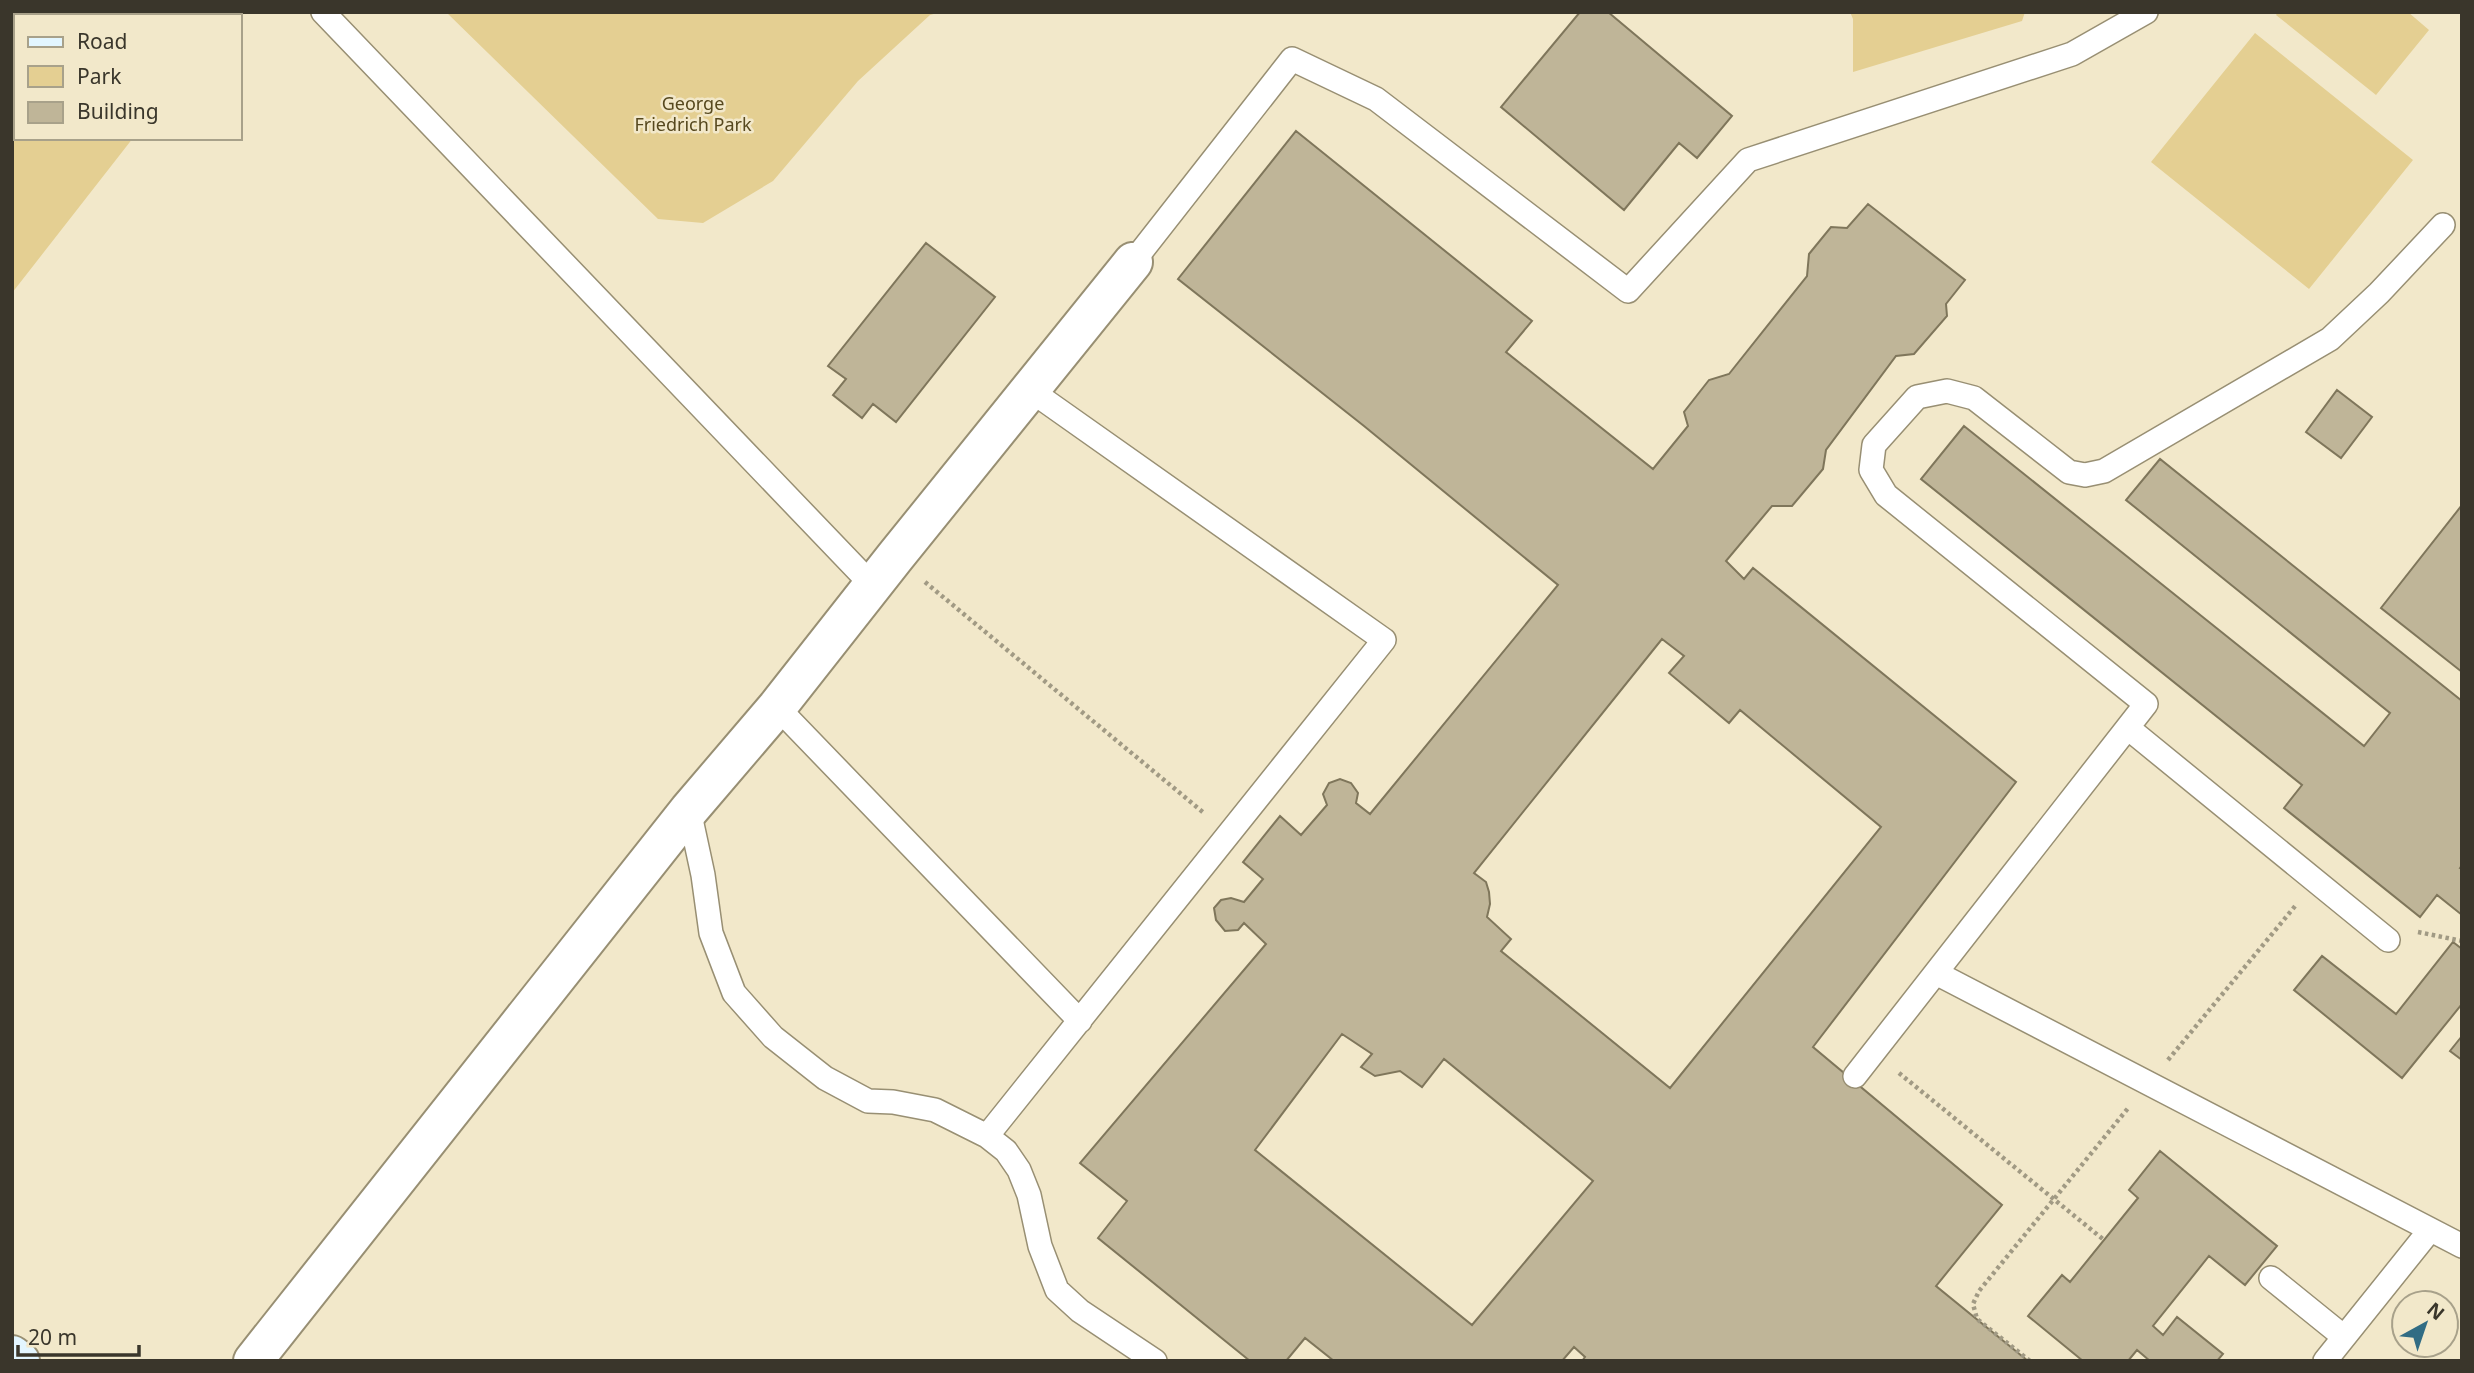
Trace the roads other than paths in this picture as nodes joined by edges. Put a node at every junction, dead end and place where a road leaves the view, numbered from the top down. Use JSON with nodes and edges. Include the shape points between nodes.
{"nodes":[{"id":1,"x":323,"y":12,"type":"edge"},
{"id":2,"x":2146,"y":12,"type":"edge"},
{"id":3,"x":2443,"y":225,"type":"dead end"},
{"id":4,"x":1133,"y":262,"type":"joint"},
{"id":5,"x":1030,"y":390,"type":"junction"},
{"id":6,"x":884,"y":571,"type":"junction"},
{"id":7,"x":777,"y":707,"type":"junction"},
{"id":8,"x":2128,"y":728,"type":"junction"},
{"id":9,"x":689,"y":810,"type":"junction"},
{"id":10,"x":2388,"y":940,"type":"road end"},
{"id":11,"x":1936,"y":972,"type":"junction"},
{"id":12,"x":1080,"y":1021,"type":"junction"},
{"id":13,"x":1855,"y":1076,"type":"dead end"},
{"id":14,"x":987,"y":1136,"type":"junction"},
{"id":15,"x":2430,"y":1230,"type":"junction"},
{"id":16,"x":2462,"y":1246,"type":"edge"},
{"id":17,"x":2272,"y":1278,"type":"dead end"},
{"id":18,"x":2344,"y":1337,"type":"junction"},
{"id":19,"x":12,"y":1355,"type":"edge"},
{"id":20,"x":20,"y":1361,"type":"edge"},
{"id":21,"x":253,"y":1361,"type":"edge"},
{"id":22,"x":1155,"y":1361,"type":"edge"},
{"id":23,"x":2325,"y":1361,"type":"edge"}],
"edges":[{"from":1,"to":6,"type":"lane"},
{"from":2,"to":4,"type":"lane","via":[[2072,54],[1748,160],[1628,291],[1376,99],[1292,59]]},
{"from":3,"to":8,"type":"lane","via":[[2330,339],[2104,471],[2069,472],[1974,398],[1947,391],[1917,397],[1874,445],[1871,470],[1885,495],[2146,704]]},
{"from":4,"to":5,"type":"street"},
{"from":5,"to":6,"type":"street"},
{"from":5,"to":12,"type":"lane","via":[[1384,639]]},
{"from":6,"to":7,"type":"street"},
{"from":7,"to":9,"type":"street"},
{"from":7,"to":12,"type":"lane"},
{"from":8,"to":10,"type":"lane"},
{"from":8,"to":11,"type":"lane"},
{"from":9,"to":14,"type":"lane","via":[[711,933],[734,993],[773,1037],[825,1078],[868,1101],[935,1110]]},
{"from":9,"to":21,"type":"street"},
{"from":11,"to":13,"type":"lane"},
{"from":11,"to":15,"type":"lane"},
{"from":12,"to":14,"type":"lane"},
{"from":14,"to":22,"type":"lane","via":[[1006,1151],[1019,1170],[1057,1290],[1080,1311]]},
{"from":15,"to":16,"type":"lane"},
{"from":15,"to":18,"type":"lane"},
{"from":17,"to":18,"type":"lane"},
{"from":18,"to":23,"type":"lane"},
{"from":19,"to":20,"type":"main road"}]}
